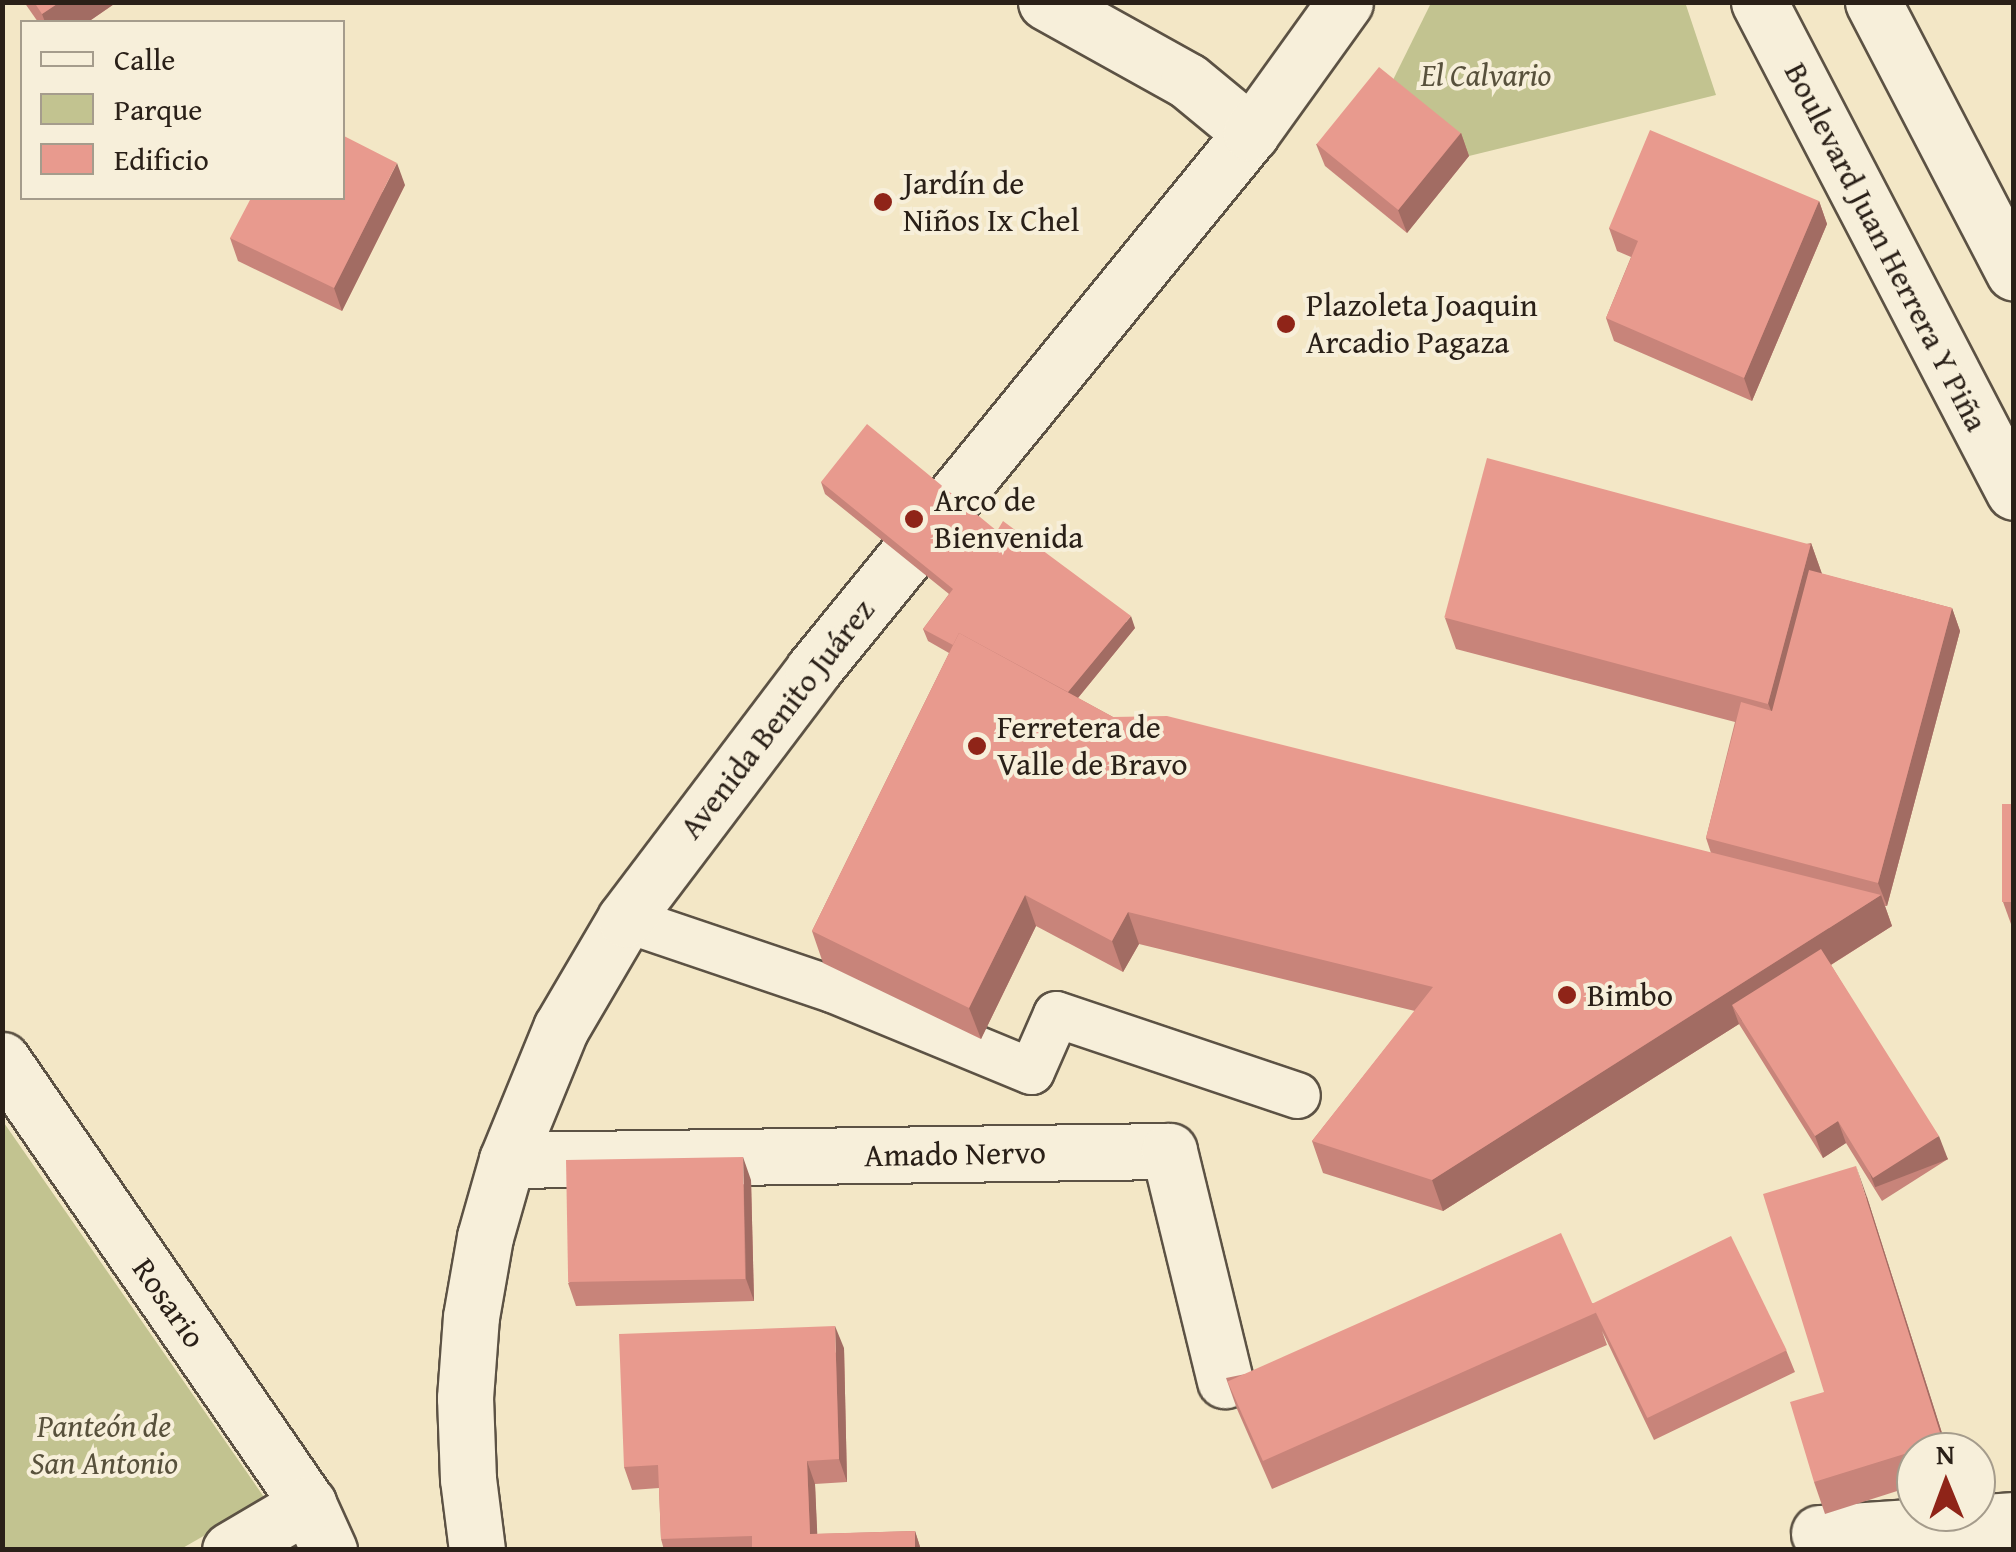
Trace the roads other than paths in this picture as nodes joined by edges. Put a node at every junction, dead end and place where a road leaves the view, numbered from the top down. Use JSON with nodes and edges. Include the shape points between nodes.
{"nodes":[{"id":1,"x":1046,"y":2,"type":"edge"},
{"id":2,"x":1344,"y":2,"type":"edge"},
{"id":3,"x":1759,"y":2,"type":"edge"},
{"id":4,"x":1874,"y":2,"type":"edge"},
{"id":5,"x":1251,"y":133,"type":"junction"},
{"id":6,"x":2014,"y":273,"type":"edge"},
{"id":7,"x":2014,"y":492,"type":"edge"},
{"id":8,"x":624,"y":919,"type":"junction"},
{"id":9,"x":2,"y":1060,"type":"edge"},
{"id":10,"x":1297,"y":1095,"type":"dead end"},
{"id":11,"x":507,"y":1160,"type":"junction"},
{"id":12,"x":1225,"y":1380,"type":"edge"},
{"id":13,"x":2014,"y":1520,"type":"edge"},
{"id":14,"x":318,"y":1526,"type":"edge"},
{"id":15,"x":1819,"y":1532,"type":"edge"},
{"id":16,"x":230,"y":1550,"type":"edge"},
{"id":17,"x":477,"y":1550,"type":"edge"}],
"edges":[{"from":1,"to":5,"type":"street","via":[[1188,81]]},
{"from":2,"to":5,"type":"street","name":"Avenida Benito Juárez"},
{"from":3,"to":7,"type":"street","name":"Boulevard Juan Herrera Y Piña"},
{"from":4,"to":6,"type":"street"},
{"from":5,"to":8,"type":"street","name":"Avenida Benito Juárez","via":[[812,670]]},
{"from":8,"to":10,"type":"lane","via":[[832,990],[1031,1071],[1056,1014]]},
{"from":8,"to":11,"type":"street","name":"Avenida Benito Juárez","via":[[561,1028]]},
{"from":9,"to":14,"type":"street","name":"Rosario"},
{"from":11,"to":12,"type":"street","name":"Amado Nervo","via":[[1169,1151]]},
{"from":11,"to":17,"type":"street","name":"Avenida Benito Juárez","via":[[471,1317],[465,1398]]},
{"from":13,"to":15,"type":"street"},
{"from":14,"to":16,"type":"street"}]}
